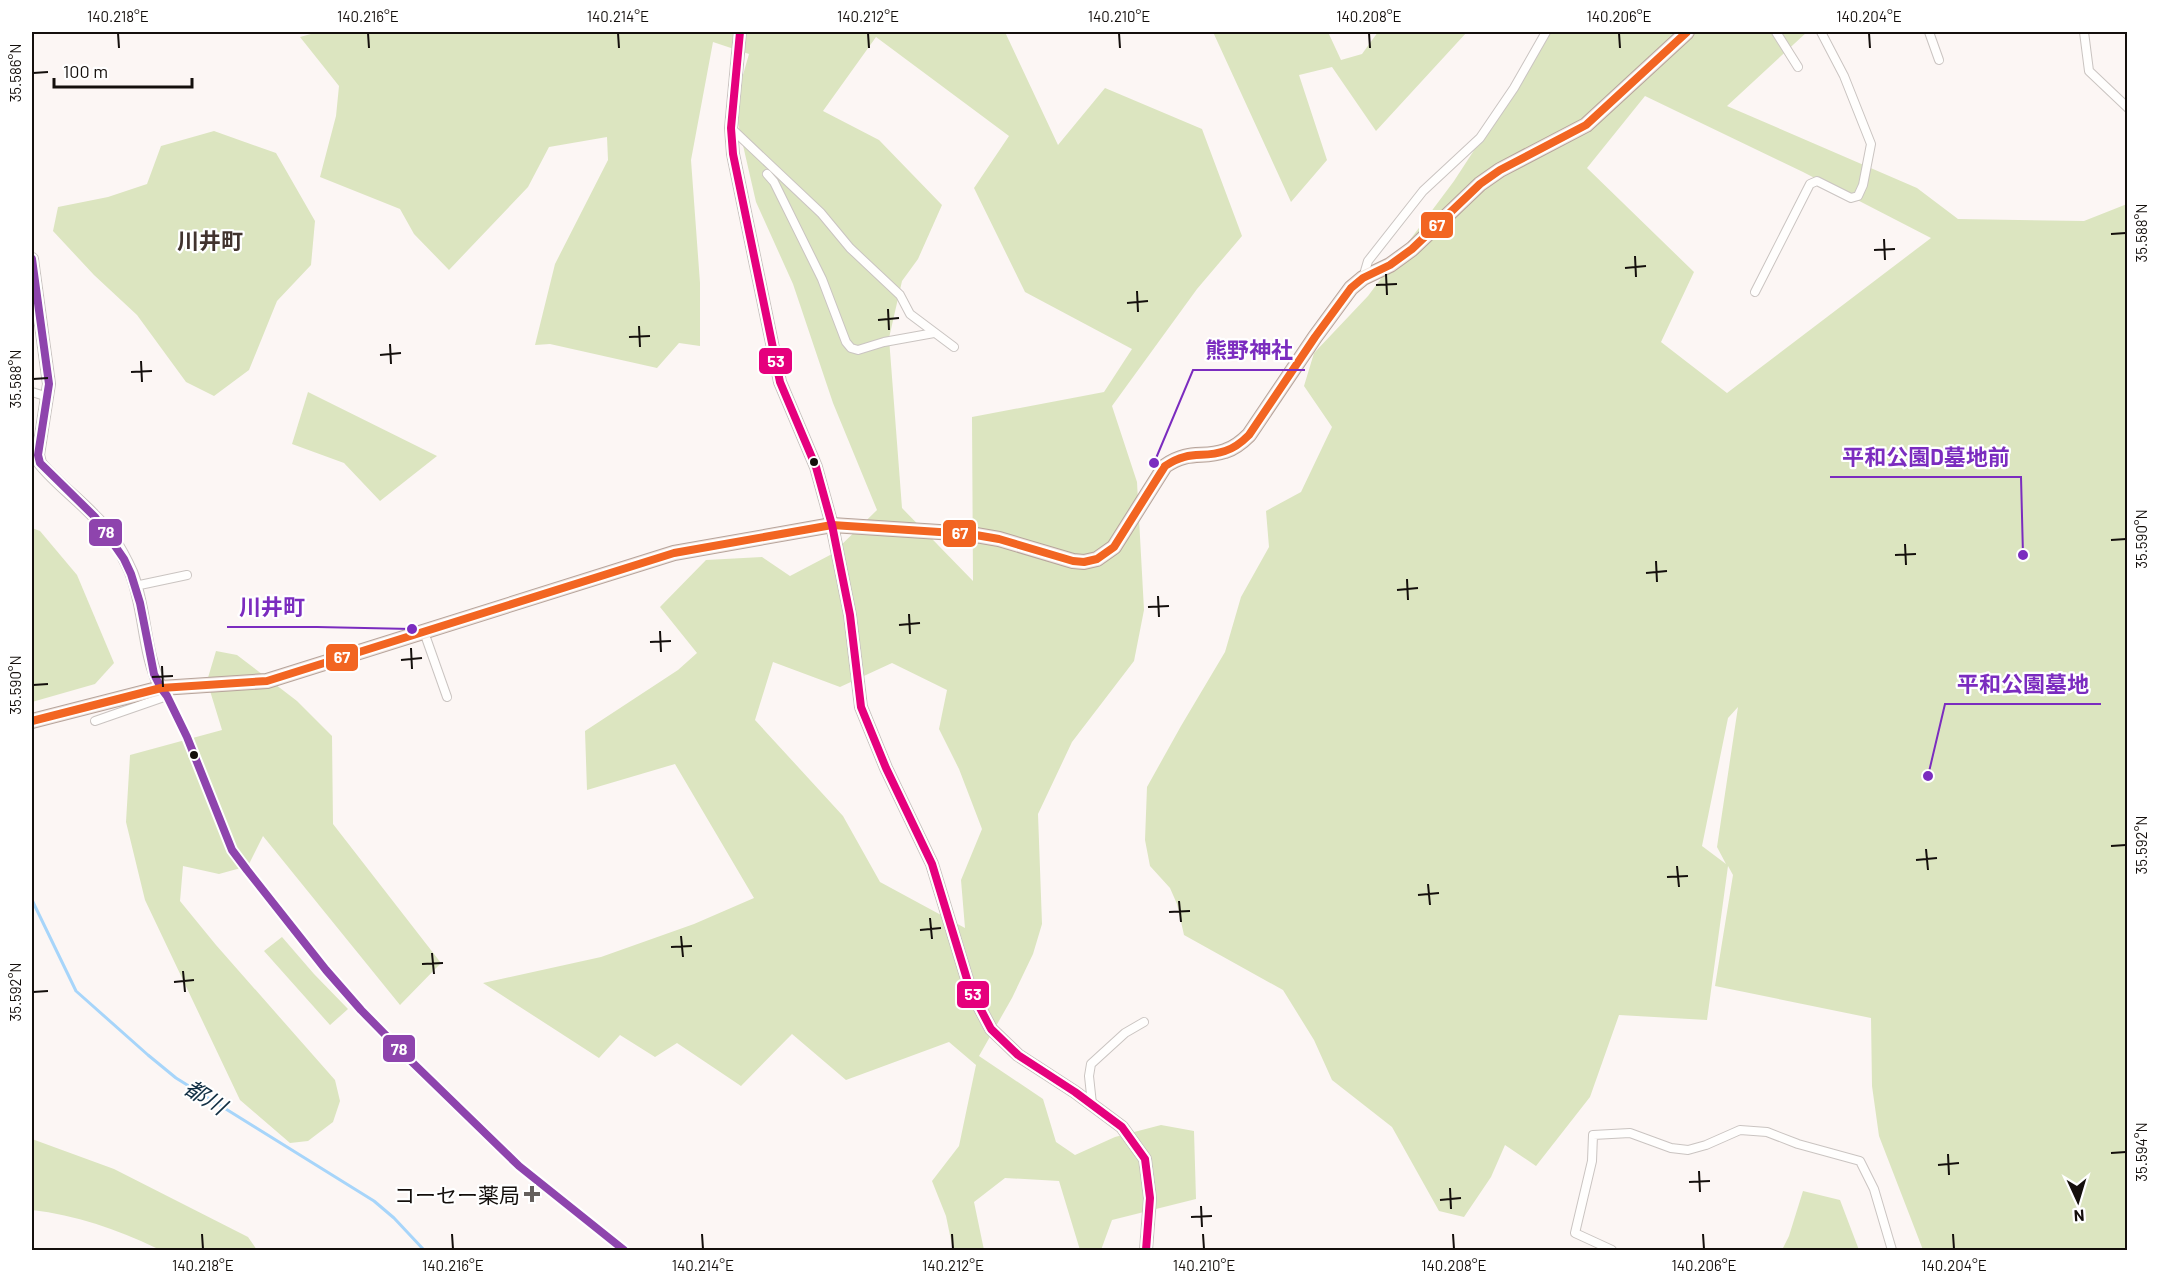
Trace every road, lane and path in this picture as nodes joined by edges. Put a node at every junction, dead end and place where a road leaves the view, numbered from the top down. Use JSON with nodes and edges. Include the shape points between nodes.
{"nodes":[{"id":1,"x":740,"y":32,"type":"edge"},
{"id":2,"x":1546,"y":32,"type":"edge"},
{"id":3,"x":1687,"y":32,"type":"edge"},
{"id":4,"x":1776,"y":32,"type":"edge"},
{"id":5,"x":1821,"y":32,"type":"edge"},
{"id":6,"x":1929,"y":32,"type":"edge"},
{"id":7,"x":2084,"y":32,"type":"edge"},
{"id":8,"x":1940,"y":60,"type":"dead end"},
{"id":9,"x":1798,"y":67,"type":"dead end"},
{"id":10,"x":2127,"y":108,"type":"edge"},
{"id":11,"x":731,"y":128,"type":"junction"},
{"id":12,"x":767,"y":174,"type":"dead end"},
{"id":13,"x":32,"y":259,"type":"edge"},
{"id":14,"x":1363,"y":278,"type":"junction"},
{"id":15,"x":1755,"y":292,"type":"dead end"},
{"id":16,"x":934,"y":333,"type":"junction"},
{"id":17,"x":954,"y":347,"type":"dead end"},
{"id":18,"x":32,"y":392,"type":"edge"},
{"id":19,"x":48,"y":397,"type":"junction"},
{"id":20,"x":36,"y":461,"type":"edge"},
{"id":21,"x":832,"y":525,"type":"junction"},
{"id":22,"x":187,"y":575,"type":"dead end"},
{"id":23,"x":135,"y":586,"type":"junction"},
{"id":24,"x":424,"y":632,"type":"junction"},
{"id":25,"x":164,"y":692,"type":"junction"},
{"id":26,"x":447,"y":697,"type":"dead end"},
{"id":27,"x":32,"y":721,"type":"edge"},
{"id":28,"x":95,"y":721,"type":"dead end"},
{"id":29,"x":1144,"y":1022,"type":"dead end"},
{"id":30,"x":1092,"y":1104,"type":"junction"},
{"id":31,"x":624,"y":1251,"type":"edge"},
{"id":32,"x":1146,"y":1251,"type":"edge"},
{"id":33,"x":1612,"y":1251,"type":"edge"},
{"id":34,"x":1892,"y":1251,"type":"edge"}],
"edges":[{"from":1,"to":11,"type":"street"},
{"from":2,"to":14,"type":"street","via":[[1480,138],[1423,191],[1368,261]]},
{"from":3,"to":14,"type":"main road","via":[[1586,125],[1500,170],[1412,249]]},
{"from":4,"to":9,"type":"street"},
{"from":5,"to":15,"type":"street","via":[[1844,76],[1871,144],[1863,184],[1860,193],[1851,198],[1817,181],[1810,184]]},
{"from":6,"to":8,"type":"street"},
{"from":7,"to":10,"type":"street","via":[[2089,71]]},
{"from":11,"to":16,"type":"street","via":[[821,213],[850,248],[900,295],[910,314]]},
{"from":11,"to":21,"type":"street","via":[[780,382],[816,467]]},
{"from":12,"to":16,"type":"street","via":[[822,279],[851,348],[858,350]]},
{"from":13,"to":19,"type":"street"},
{"from":14,"to":21,"type":"main road","via":[[1341,298],[1249,435],[1223,452],[1177,458],[1165,466],[1114,547],[1097,559],[1073,561],[970,534]]},
{"from":16,"to":17,"type":"street"},
{"from":18,"to":19,"type":"street"},
{"from":19,"to":20,"type":"street"},
{"from":20,"to":23,"type":"street","via":[[95,516],[124,559]]},
{"from":21,"to":24,"type":"main road","via":[[675,553]]},
{"from":21,"to":30,"type":"street","via":[[850,615],[861,707],[932,864],[970,989],[991,1029],[1018,1055]]},
{"from":22,"to":23,"type":"street"},
{"from":23,"to":25,"type":"street","via":[[154,674]]},
{"from":24,"to":25,"type":"main road","via":[[267,681]]},
{"from":24,"to":26,"type":"street"},
{"from":25,"to":27,"type":"main road"},
{"from":25,"to":28,"type":"street"},
{"from":25,"to":31,"type":"street","via":[[187,737],[232,849],[326,970],[519,1166]]},
{"from":29,"to":30,"type":"street","via":[[1125,1033],[1091,1064]]},
{"from":30,"to":32,"type":"street","via":[[1122,1128],[1145,1159],[1150,1198]]},
{"from":33,"to":34,"type":"street","via":[[1575,1233],[1592,1161],[1593,1135],[1630,1133],[1688,1150],[1740,1130],[1767,1132],[1860,1161],[1874,1189]]}]}
